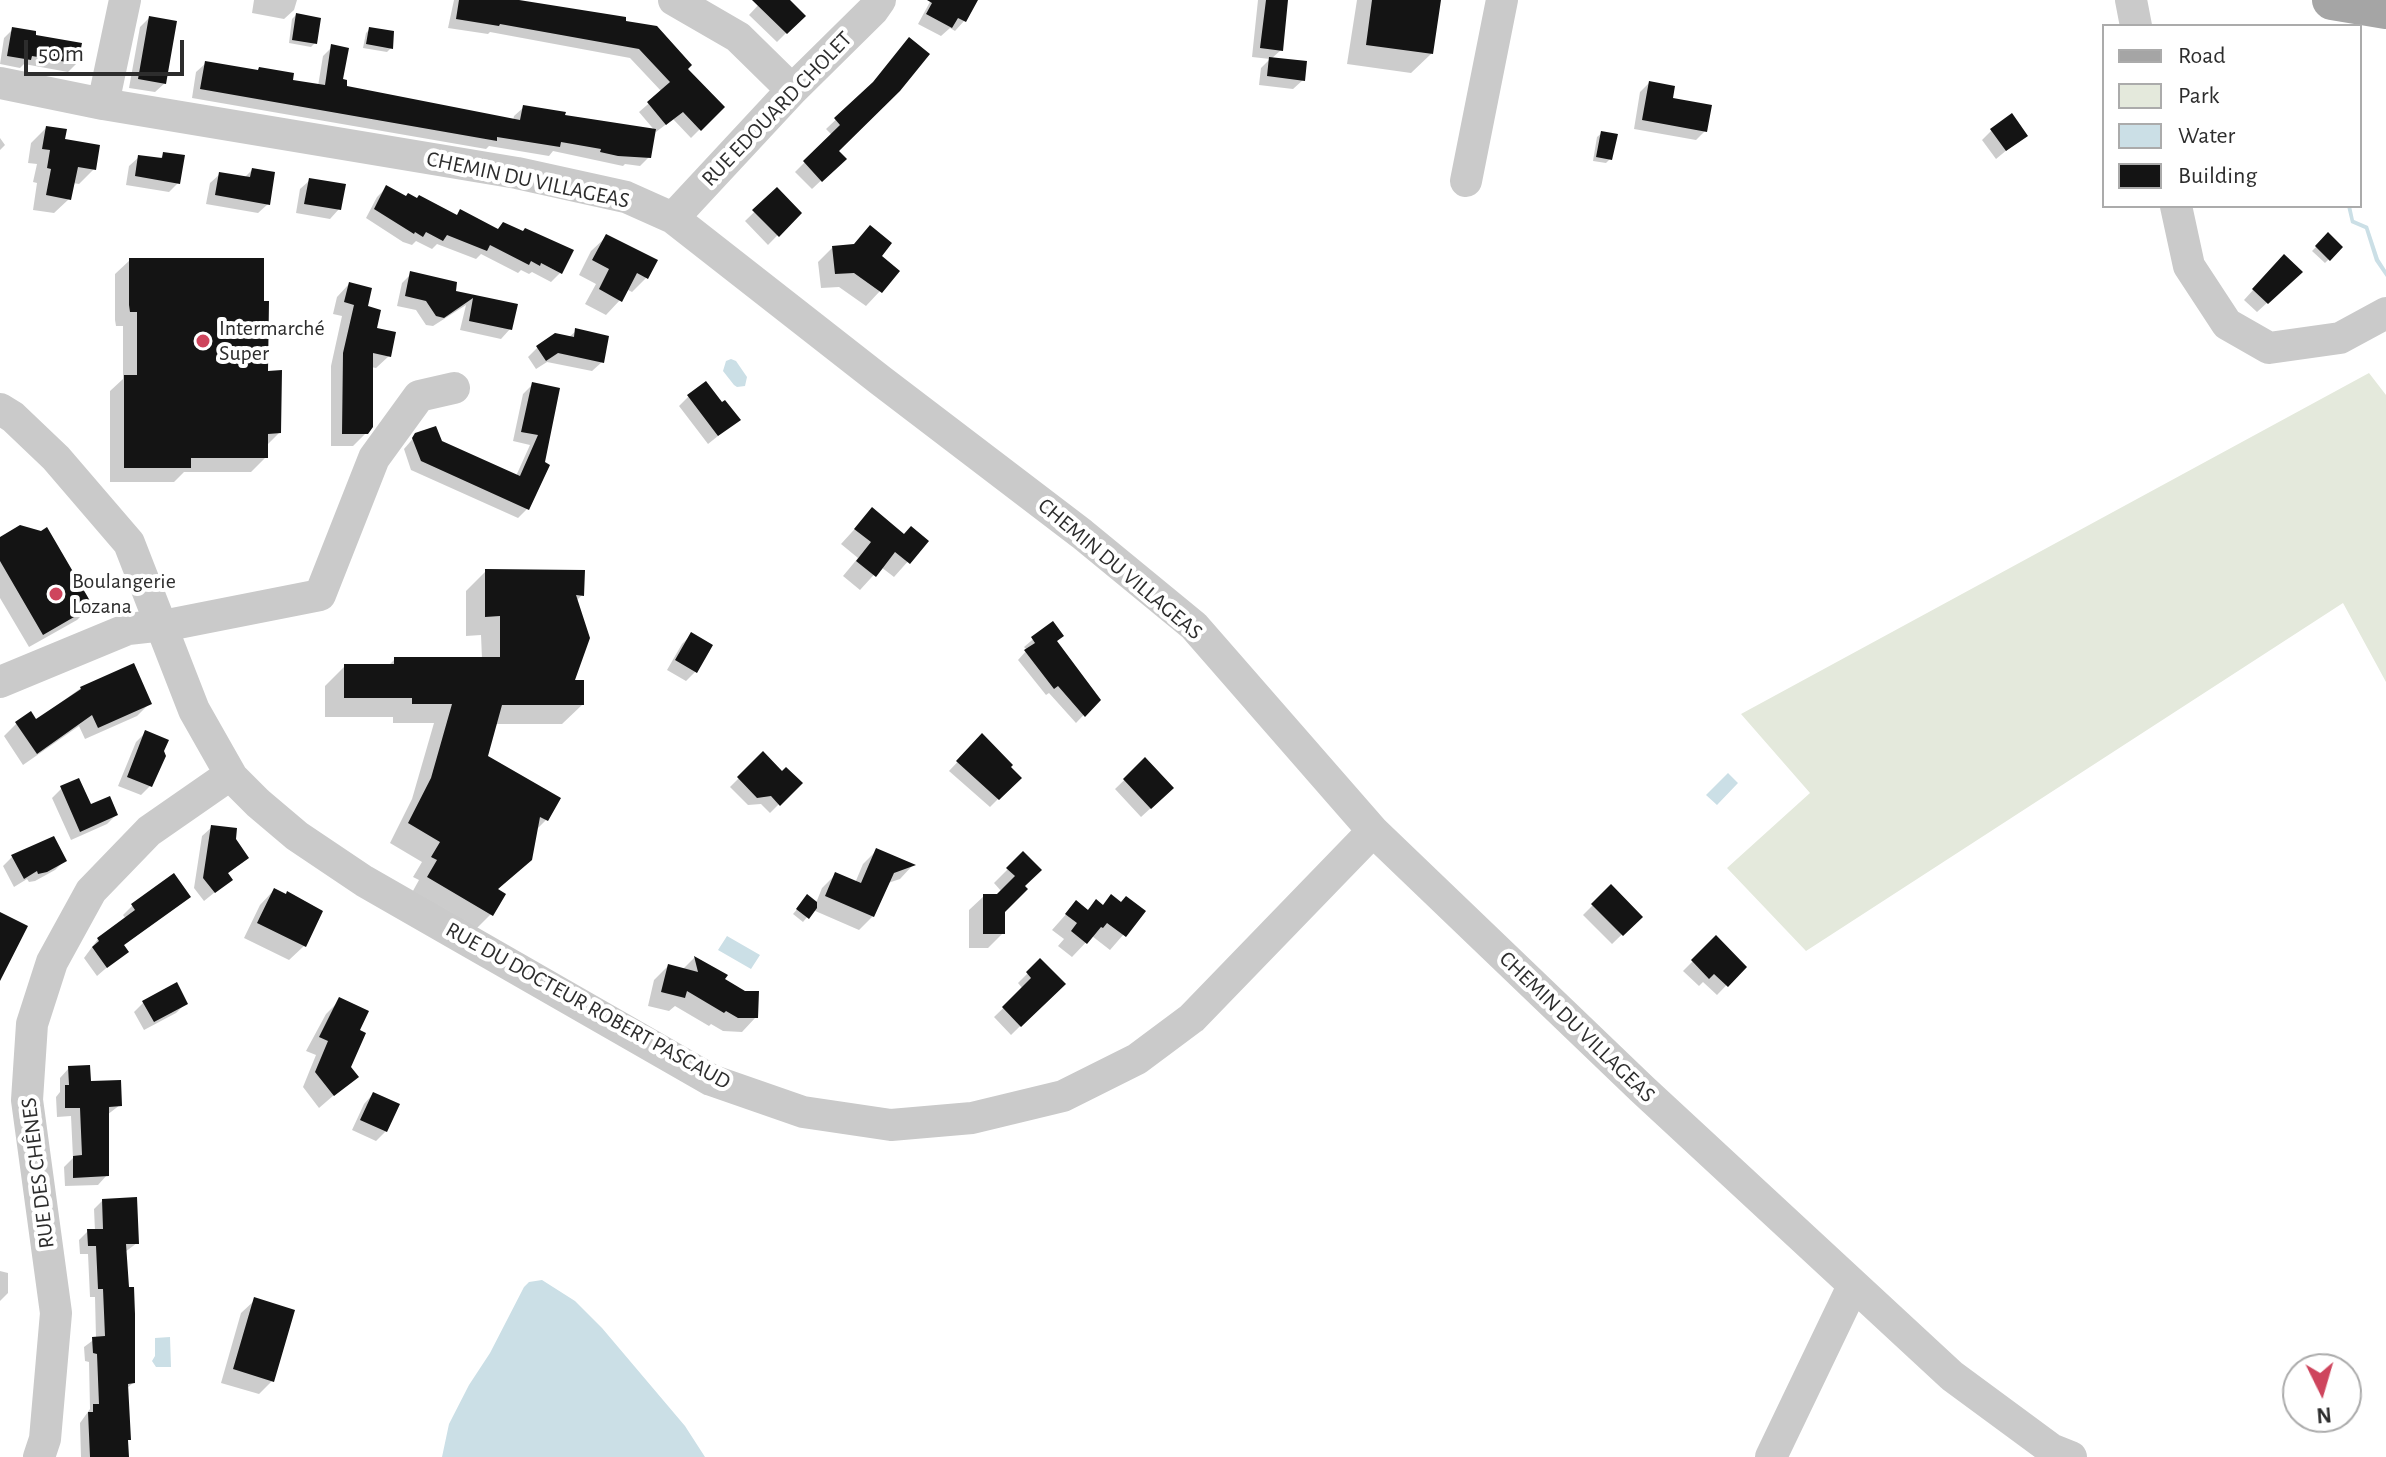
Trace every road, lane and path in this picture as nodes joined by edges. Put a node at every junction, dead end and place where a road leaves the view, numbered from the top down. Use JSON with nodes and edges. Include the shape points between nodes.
{"nodes":[{"id":1,"x":125,"y":0,"type":"edge"},
{"id":2,"x":674,"y":0,"type":"edge"},
{"id":3,"x":880,"y":0,"type":"edge"},
{"id":4,"x":1502,"y":0,"type":"edge"},
{"id":5,"x":2131,"y":0,"type":"edge"},
{"id":6,"x":2332,"y":0,"type":"edge"},
{"id":7,"x":2386,"y":9,"type":"edge"},
{"id":8,"x":2136,"y":24,"type":"edge"},
{"id":9,"x":0,"y":83,"type":"edge"},
{"id":10,"x":792,"y":90,"type":"junction"},
{"id":11,"x":103,"y":104,"type":"junction"},
{"id":12,"x":1466,"y":181,"type":"dead end"},
{"id":13,"x":2176,"y":208,"type":"edge"},
{"id":14,"x":673,"y":218,"type":"junction"},
{"id":15,"x":2386,"y":313,"type":"edge"},
{"id":16,"x":454,"y":388,"type":"dead end"},
{"id":17,"x":0,"y":409,"type":"edge"},
{"id":18,"x":163,"y":626,"type":"junction"},
{"id":19,"x":0,"y":682,"type":"edge"},
{"id":20,"x":232,"y":777,"type":"junction"},
{"id":21,"x":1373,"y":831,"type":"junction"},
{"id":22,"x":1853,"y":1286,"type":"junction"},
{"id":23,"x":39,"y":1457,"type":"edge"},
{"id":24,"x":1771,"y":1457,"type":"edge"},
{"id":25,"x":2071,"y":1457,"type":"edge"}],
"edges":[{"from":1,"to":11,"type":"street"},
{"from":2,"to":10,"type":"street","via":[[738,37]]},
{"from":3,"to":10,"type":"street","name":"RUE EDOUARD CHOLET"},
{"from":4,"to":12,"type":"street"},
{"from":5,"to":8,"type":"street"},
{"from":6,"to":7,"type":"main road"},
{"from":9,"to":11,"type":"street","name":"CHEMIN DU VILLAGEAS"},
{"from":10,"to":14,"type":"street","name":"RUE EDOUARD CHOLET"},
{"from":11,"to":14,"type":"street","name":"CHEMIN DU VILLAGEAS","via":[[517,173],[626,197]]},
{"from":13,"to":15,"type":"street","via":[[2189,266],[2227,324],[2269,348],[2340,338]]},
{"from":14,"to":21,"type":"street","name":"CHEMIN DU VILLAGEAS","via":[[1194,626]]},
{"from":16,"to":18,"type":"street","via":[[419,396],[374,458],[320,595]]},
{"from":17,"to":18,"type":"street","name":"RUE DU DOCTEUR ROBERT PASCAUD","via":[[56,458],[129,543]]},
{"from":18,"to":19,"type":"street","via":[[128,629]]},
{"from":18,"to":20,"type":"street","name":"RUE DU DOCTEUR ROBERT PASCAUD","via":[[194,710]]},
{"from":20,"to":21,"type":"street","name":"RUE DU DOCTEUR ROBERT PASCAUD","via":[[297,836],[364,881],[711,1080],[803,1112],[891,1125],[972,1118],[1063,1096],[1137,1059],[1192,1018]]},
{"from":20,"to":23,"type":"street","name":"RUE DES CHÊNES","via":[[149,831],[91,891],[52,962],[32,1024],[27,1100],[56,1313]]},
{"from":21,"to":22,"type":"street","name":"CHEMIN DU VILLAGEAS"},
{"from":22,"to":24,"type":"street"},
{"from":22,"to":25,"type":"street","name":"CHEMIN DU VILLAGEAS","via":[[1952,1376],[2051,1449]]}]}
